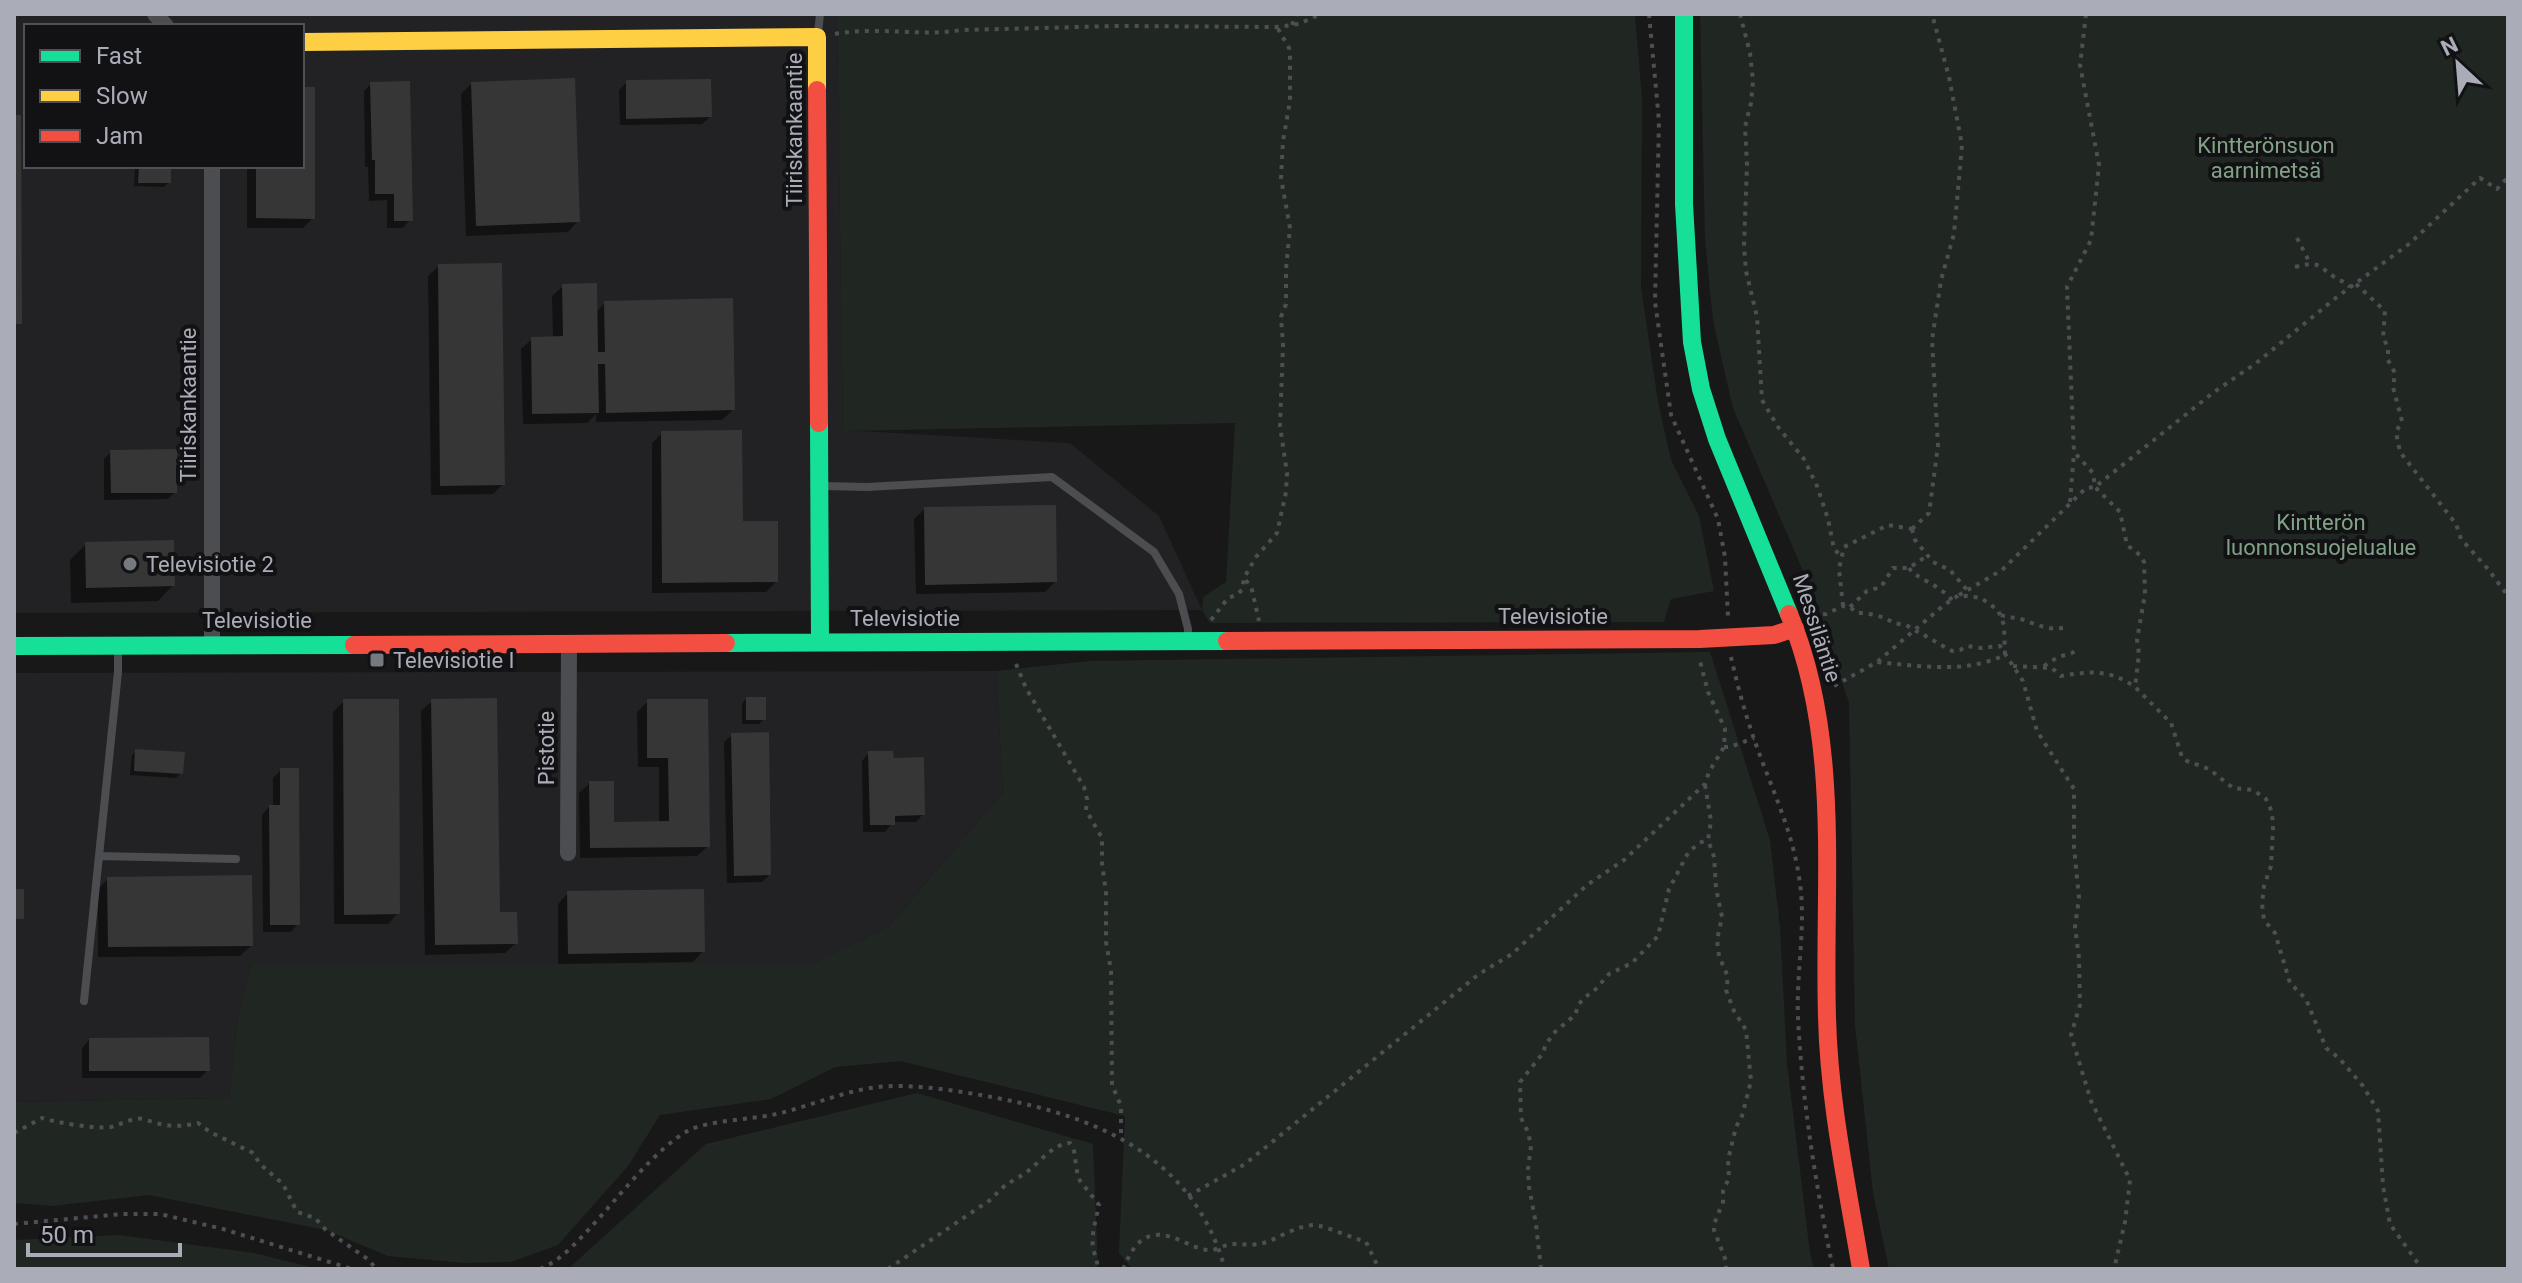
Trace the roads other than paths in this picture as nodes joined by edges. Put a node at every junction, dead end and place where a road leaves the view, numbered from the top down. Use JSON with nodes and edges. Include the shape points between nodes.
{"nodes":[{"id":1,"x":820,"y":14,"type":"edge"},
{"id":2,"x":1684,"y":14,"type":"edge"},
{"id":3,"x":817,"y":37,"type":"junction"},
{"id":4,"x":304,"y":42,"type":"edge"},
{"id":5,"x":212,"y":168,"type":"edge"},
{"id":6,"x":821,"y":486,"type":"junction"},
{"id":7,"x":1794,"y":625,"type":"junction"},
{"id":8,"x":820,"y":641,"type":"junction"},
{"id":9,"x":1197,"y":642,"type":"junction"},
{"id":10,"x":569,"y":643,"type":"junction"},
{"id":11,"x":212,"y":644,"type":"junction"},
{"id":12,"x":119,"y":645,"type":"junction"},
{"id":13,"x":14,"y":646,"type":"edge"},
{"id":14,"x":568,"y":853,"type":"dead end"},
{"id":15,"x":99,"y":856,"type":"junction"},
{"id":16,"x":236,"y":859,"type":"dead end"},
{"id":17,"x":84,"y":1001,"type":"dead end"},
{"id":18,"x":1861,"y":1269,"type":"edge"}],
"edges":[{"from":1,"to":3,"type":"lane"},
{"from":2,"to":7,"type":"street","name":"Messiläntie","via":[[1684,204],[1692,342],[1717,439]]},
{"from":3,"to":4,"type":"street","name":"Tiiriskankaantie"},
{"from":3,"to":6,"type":"street","name":"Tiiriskankaantie"},
{"from":5,"to":11,"type":"street","name":"Tiiriskankaantie"},
{"from":6,"to":8,"type":"street","name":"Tiiriskankaantie"},
{"from":6,"to":9,"type":"lane","via":[[1052,477],[1154,552],[1179,594]]},
{"from":7,"to":9,"type":"street","name":"Televisiotie","via":[[1774,635],[1700,639]]},
{"from":7,"to":18,"type":"street","name":"Messiläntie","via":[[1814,696],[1826,780],[1827,1019],[1835,1117]]},
{"from":8,"to":9,"type":"street","name":"Televisiotie"},
{"from":8,"to":10,"type":"street","name":"Televisiotie"},
{"from":10,"to":11,"type":"street","name":"Televisiotie"},
{"from":10,"to":14,"type":"street","name":"Pistotie"},
{"from":11,"to":12,"type":"street","name":"Televisiotie"},
{"from":12,"to":13,"type":"street","name":"Televisiotie"},
{"from":12,"to":15,"type":"lane"},
{"from":15,"to":16,"type":"lane"},
{"from":15,"to":17,"type":"lane"}]}
